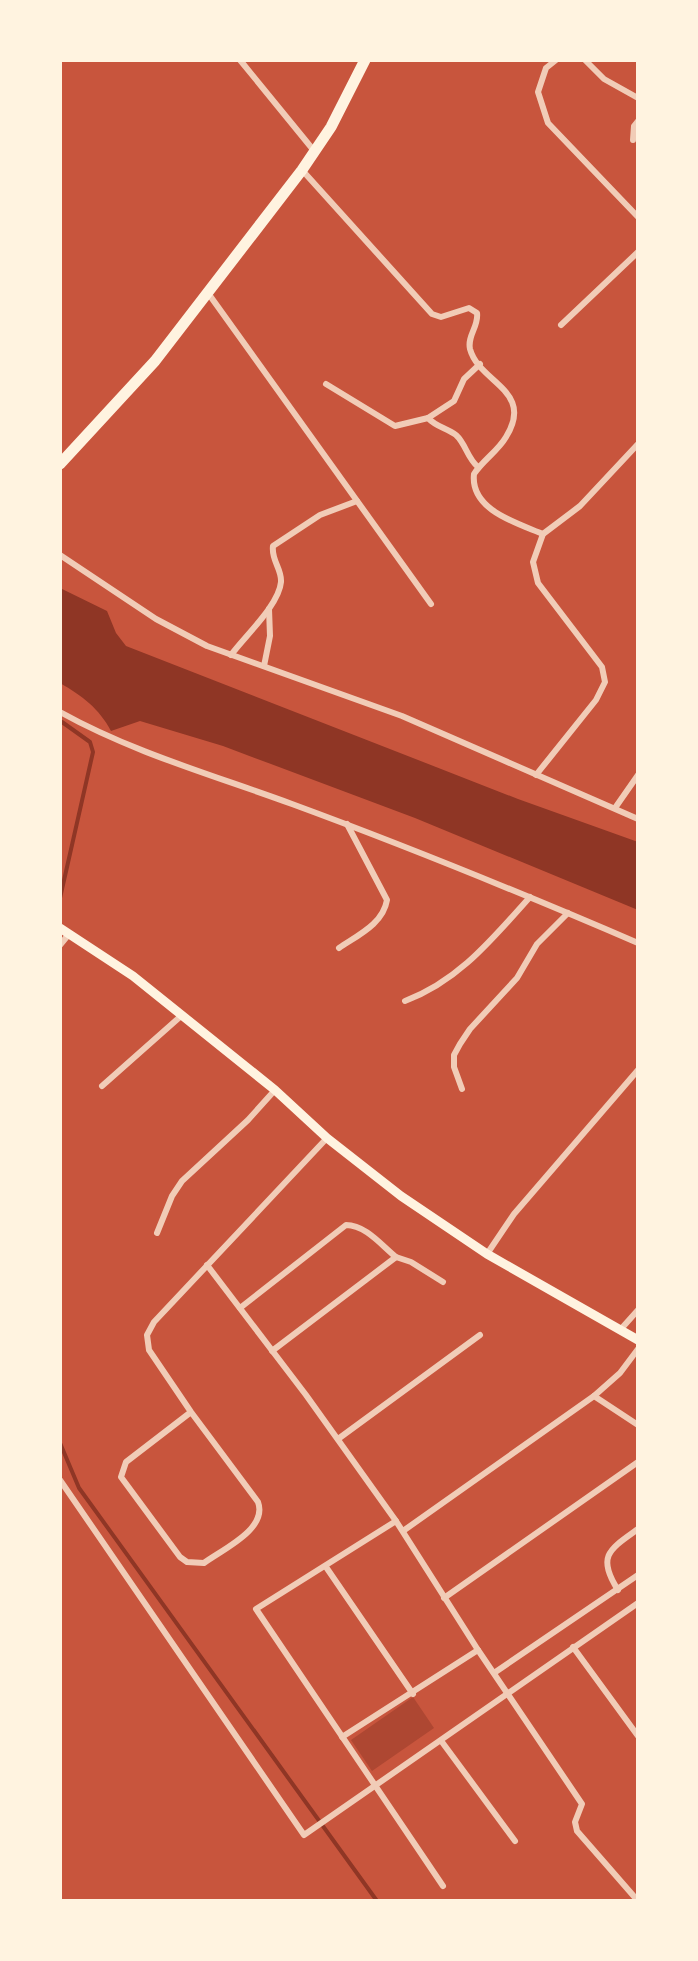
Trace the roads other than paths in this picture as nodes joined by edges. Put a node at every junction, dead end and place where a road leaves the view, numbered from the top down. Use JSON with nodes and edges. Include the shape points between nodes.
{"nodes":[{"id":1,"x":240,"y":60,"type":"edge"},
{"id":2,"x":365,"y":60,"type":"edge"},
{"id":3,"x":556,"y":60,"type":"edge"},
{"id":4,"x":585,"y":60,"type":"edge"},
{"id":5,"x":638,"y":98,"type":"edge"},
{"id":6,"x":638,"y":121,"type":"edge"},
{"id":7,"x":633,"y":140,"type":"dead end"},
{"id":8,"x":315,"y":152,"type":"junction"},
{"id":9,"x":302,"y":170,"type":"junction"},
{"id":10,"x":638,"y":217,"type":"edge"},
{"id":11,"x":638,"y":252,"type":"edge"},
{"id":12,"x":208,"y":293,"type":"junction"},
{"id":13,"x":561,"y":325,"type":"dead end"},
{"id":14,"x":480,"y":364,"type":"junction"},
{"id":15,"x":326,"y":384,"type":"dead end"},
{"id":16,"x":428,"y":418,"type":"junction"},
{"id":17,"x":638,"y":444,"type":"edge"},
{"id":18,"x":60,"y":464,"type":"edge"},
{"id":19,"x":478,"y":467,"type":"junction"},
{"id":20,"x":357,"y":501,"type":"junction"},
{"id":21,"x":543,"y":534,"type":"junction"},
{"id":22,"x":62,"y":557,"type":"edge"},
{"id":23,"x":60,"y":567,"type":"edge"},
{"id":24,"x":431,"y":604,"type":"dead end"},
{"id":25,"x":269,"y":609,"type":"junction"},
{"id":26,"x":231,"y":655,"type":"junction"},
{"id":27,"x":264,"y":666,"type":"junction"},
{"id":28,"x":60,"y":712,"type":"edge"},
{"id":29,"x":536,"y":775,"type":"junction"},
{"id":30,"x":638,"y":775,"type":"edge"},
{"id":31,"x":615,"y":808,"type":"junction"},
{"id":32,"x":638,"y":819,"type":"edge"},
{"id":33,"x":347,"y":824,"type":"junction"},
{"id":34,"x":530,"y":897,"type":"junction"},
{"id":35,"x":568,"y":913,"type":"junction"},
{"id":36,"x":65,"y":931,"type":"edge"},
{"id":37,"x":638,"y":943,"type":"edge"},
{"id":38,"x":60,"y":945,"type":"edge"},
{"id":39,"x":339,"y":948,"type":"dead end"},
{"id":40,"x":405,"y":1001,"type":"dead end"},
{"id":41,"x":181,"y":1016,"type":"junction"},
{"id":42,"x":638,"y":1070,"type":"edge"},
{"id":43,"x":102,"y":1086,"type":"dead end"},
{"id":44,"x":462,"y":1089,"type":"dead end"},
{"id":45,"x":275,"y":1090,"type":"junction"},
{"id":46,"x":327,"y":1138,"type":"junction"},
{"id":47,"x":157,"y":1233,"type":"dead end"},
{"id":48,"x":487,"y":1254,"type":"junction"},
{"id":49,"x":396,"y":1257,"type":"junction"},
{"id":50,"x":207,"y":1265,"type":"junction"},
{"id":51,"x":443,"y":1282,"type":"dead end"},
{"id":52,"x":240,"y":1308,"type":"junction"},
{"id":53,"x":638,"y":1310,"type":"edge"},
{"id":54,"x":621,"y":1329,"type":"junction"},
{"id":55,"x":480,"y":1335,"type":"dead end"},
{"id":56,"x":638,"y":1340,"type":"edge"},
{"id":57,"x":638,"y":1349,"type":"edge"},
{"id":58,"x":272,"y":1351,"type":"junction"},
{"id":59,"x":594,"y":1396,"type":"junction"},
{"id":60,"x":191,"y":1412,"type":"junction"},
{"id":61,"x":638,"y":1425,"type":"edge"},
{"id":62,"x":338,"y":1439,"type":"junction"},
{"id":63,"x":638,"y":1462,"type":"edge"},
{"id":64,"x":60,"y":1480,"type":"edge"},
{"id":65,"x":396,"y":1521,"type":"junction"},
{"id":66,"x":638,"y":1529,"type":"edge"},
{"id":67,"x":403,"y":1531,"type":"junction"},
{"id":68,"x":326,"y":1567,"type":"junction"},
{"id":69,"x":638,"y":1575,"type":"edge"},
{"id":70,"x":618,"y":1590,"type":"junction"},
{"id":71,"x":444,"y":1598,"type":"junction"},
{"id":72,"x":638,"y":1603,"type":"edge"},
{"id":73,"x":573,"y":1647,"type":"junction"},
{"id":74,"x":478,"y":1650,"type":"junction"},
{"id":75,"x":494,"y":1673,"type":"junction"},
{"id":76,"x":413,"y":1694,"type":"junction"},
{"id":77,"x":507,"y":1694,"type":"junction"},
{"id":78,"x":638,"y":1736,"type":"edge"},
{"id":79,"x":342,"y":1737,"type":"junction"},
{"id":80,"x":442,"y":1742,"type":"junction"},
{"id":81,"x":374,"y":1788,"type":"junction"},
{"id":82,"x":515,"y":1841,"type":"dead end"},
{"id":83,"x":443,"y":1886,"type":"dead end"},
{"id":84,"x":638,"y":1901,"type":"edge"}],
"edges":[{"from":1,"to":8,"type":"street"},
{"from":2,"to":8,"type":"highway"},
{"from":3,"to":10,"type":"street","via":[[546,68],[538,92],[548,123]]},
{"from":4,"to":5,"type":"street","via":[[604,79]]},
{"from":6,"to":7,"type":"street"},
{"from":8,"to":9,"type":"highway"},
{"from":9,"to":12,"type":"highway"},
{"from":9,"to":14,"type":"street","via":[[432,314],[446,316],[469,308],[477,313],[469,346]]},
{"from":11,"to":13,"type":"street"},
{"from":12,"to":18,"type":"highway","via":[[155,361]]},
{"from":12,"to":20,"type":"street"},
{"from":14,"to":16,"type":"street","via":[[464,379],[454,401]]},
{"from":14,"to":19,"type":"street","via":[[505,391],[514,410],[508,435]]},
{"from":15,"to":16,"type":"street","via":[[395,426]]},
{"from":16,"to":19,"type":"street","via":[[455,435]]},
{"from":17,"to":21,"type":"street","via":[[580,506]]},
{"from":19,"to":21,"type":"street","via":[[473,482],[486,504]]},
{"from":20,"to":24,"type":"street"},
{"from":20,"to":25,"type":"street","via":[[320,515],[273,546],[281,583]]},
{"from":21,"to":29,"type":"street","via":[[533,572],[602,667],[605,682]]},
{"from":22,"to":23,"type":"street"},
{"from":22,"to":26,"type":"street","via":[[178,632]]},
{"from":25,"to":26,"type":"street"},
{"from":25,"to":27,"type":"street"},
{"from":26,"to":27,"type":"street"},
{"from":27,"to":29,"type":"street","via":[[402,716]]},
{"from":28,"to":33,"type":"street","via":[[109,738]]},
{"from":29,"to":31,"type":"street"},
{"from":30,"to":31,"type":"street"},
{"from":31,"to":32,"type":"street"},
{"from":33,"to":34,"type":"street"},
{"from":33,"to":39,"type":"street","via":[[387,900],[380,918]]},
{"from":34,"to":35,"type":"street"},
{"from":34,"to":40,"type":"street","via":[[472,961]]},
{"from":35,"to":37,"type":"street"},
{"from":35,"to":44,"type":"street","via":[[537,944],[517,978],[460,1044],[454,1067]]},
{"from":36,"to":38,"type":"street"},
{"from":36,"to":41,"type":"main road"},
{"from":41,"to":43,"type":"street"},
{"from":41,"to":45,"type":"main road"},
{"from":42,"to":48,"type":"street","via":[[514,1214]]},
{"from":45,"to":46,"type":"main road"},
{"from":45,"to":47,"type":"street","via":[[182,1181]]},
{"from":46,"to":48,"type":"main road"},
{"from":46,"to":50,"type":"street"},
{"from":48,"to":54,"type":"main road"},
{"from":49,"to":51,"type":"street"},
{"from":49,"to":52,"type":"street","via":[[365,1231],[346,1225]]},
{"from":49,"to":58,"type":"street"},
{"from":50,"to":52,"type":"street"},
{"from":50,"to":60,"type":"street","via":[[147,1335],[149,1350]]},
{"from":52,"to":58,"type":"street"},
{"from":53,"to":54,"type":"street"},
{"from":54,"to":56,"type":"main road"},
{"from":55,"to":62,"type":"street"},
{"from":57,"to":59,"type":"street"},
{"from":58,"to":62,"type":"street"},
{"from":59,"to":61,"type":"street"},
{"from":59,"to":67,"type":"street"},
{"from":60,"to":60,"type":"street","via":[[126,1462],[121,1477],[180,1557],[196,1564],[255,1526],[260,1517],[258,1502]]},
{"from":62,"to":65,"type":"street"},
{"from":63,"to":71,"type":"street"},
{"from":64,"to":81,"type":"street","via":[[307,1834]]},
{"from":65,"to":67,"type":"street"},
{"from":65,"to":68,"type":"street"},
{"from":66,"to":70,"type":"street","via":[[608,1555],[608,1574]]},
{"from":67,"to":71,"type":"street"},
{"from":68,"to":76,"type":"street"},
{"from":68,"to":79,"type":"street","via":[[256,1609]]},
{"from":69,"to":70,"type":"street"},
{"from":70,"to":75,"type":"street"},
{"from":71,"to":74,"type":"street"},
{"from":72,"to":73,"type":"street"},
{"from":73,"to":77,"type":"street"},
{"from":73,"to":78,"type":"street"},
{"from":74,"to":75,"type":"street"},
{"from":74,"to":76,"type":"street"},
{"from":75,"to":77,"type":"street"},
{"from":76,"to":79,"type":"street"},
{"from":77,"to":80,"type":"street"},
{"from":77,"to":84,"type":"street","via":[[582,1804],[577,1831]]},
{"from":79,"to":81,"type":"street"},
{"from":80,"to":81,"type":"street"},
{"from":80,"to":82,"type":"street"},
{"from":81,"to":83,"type":"street"}]}
